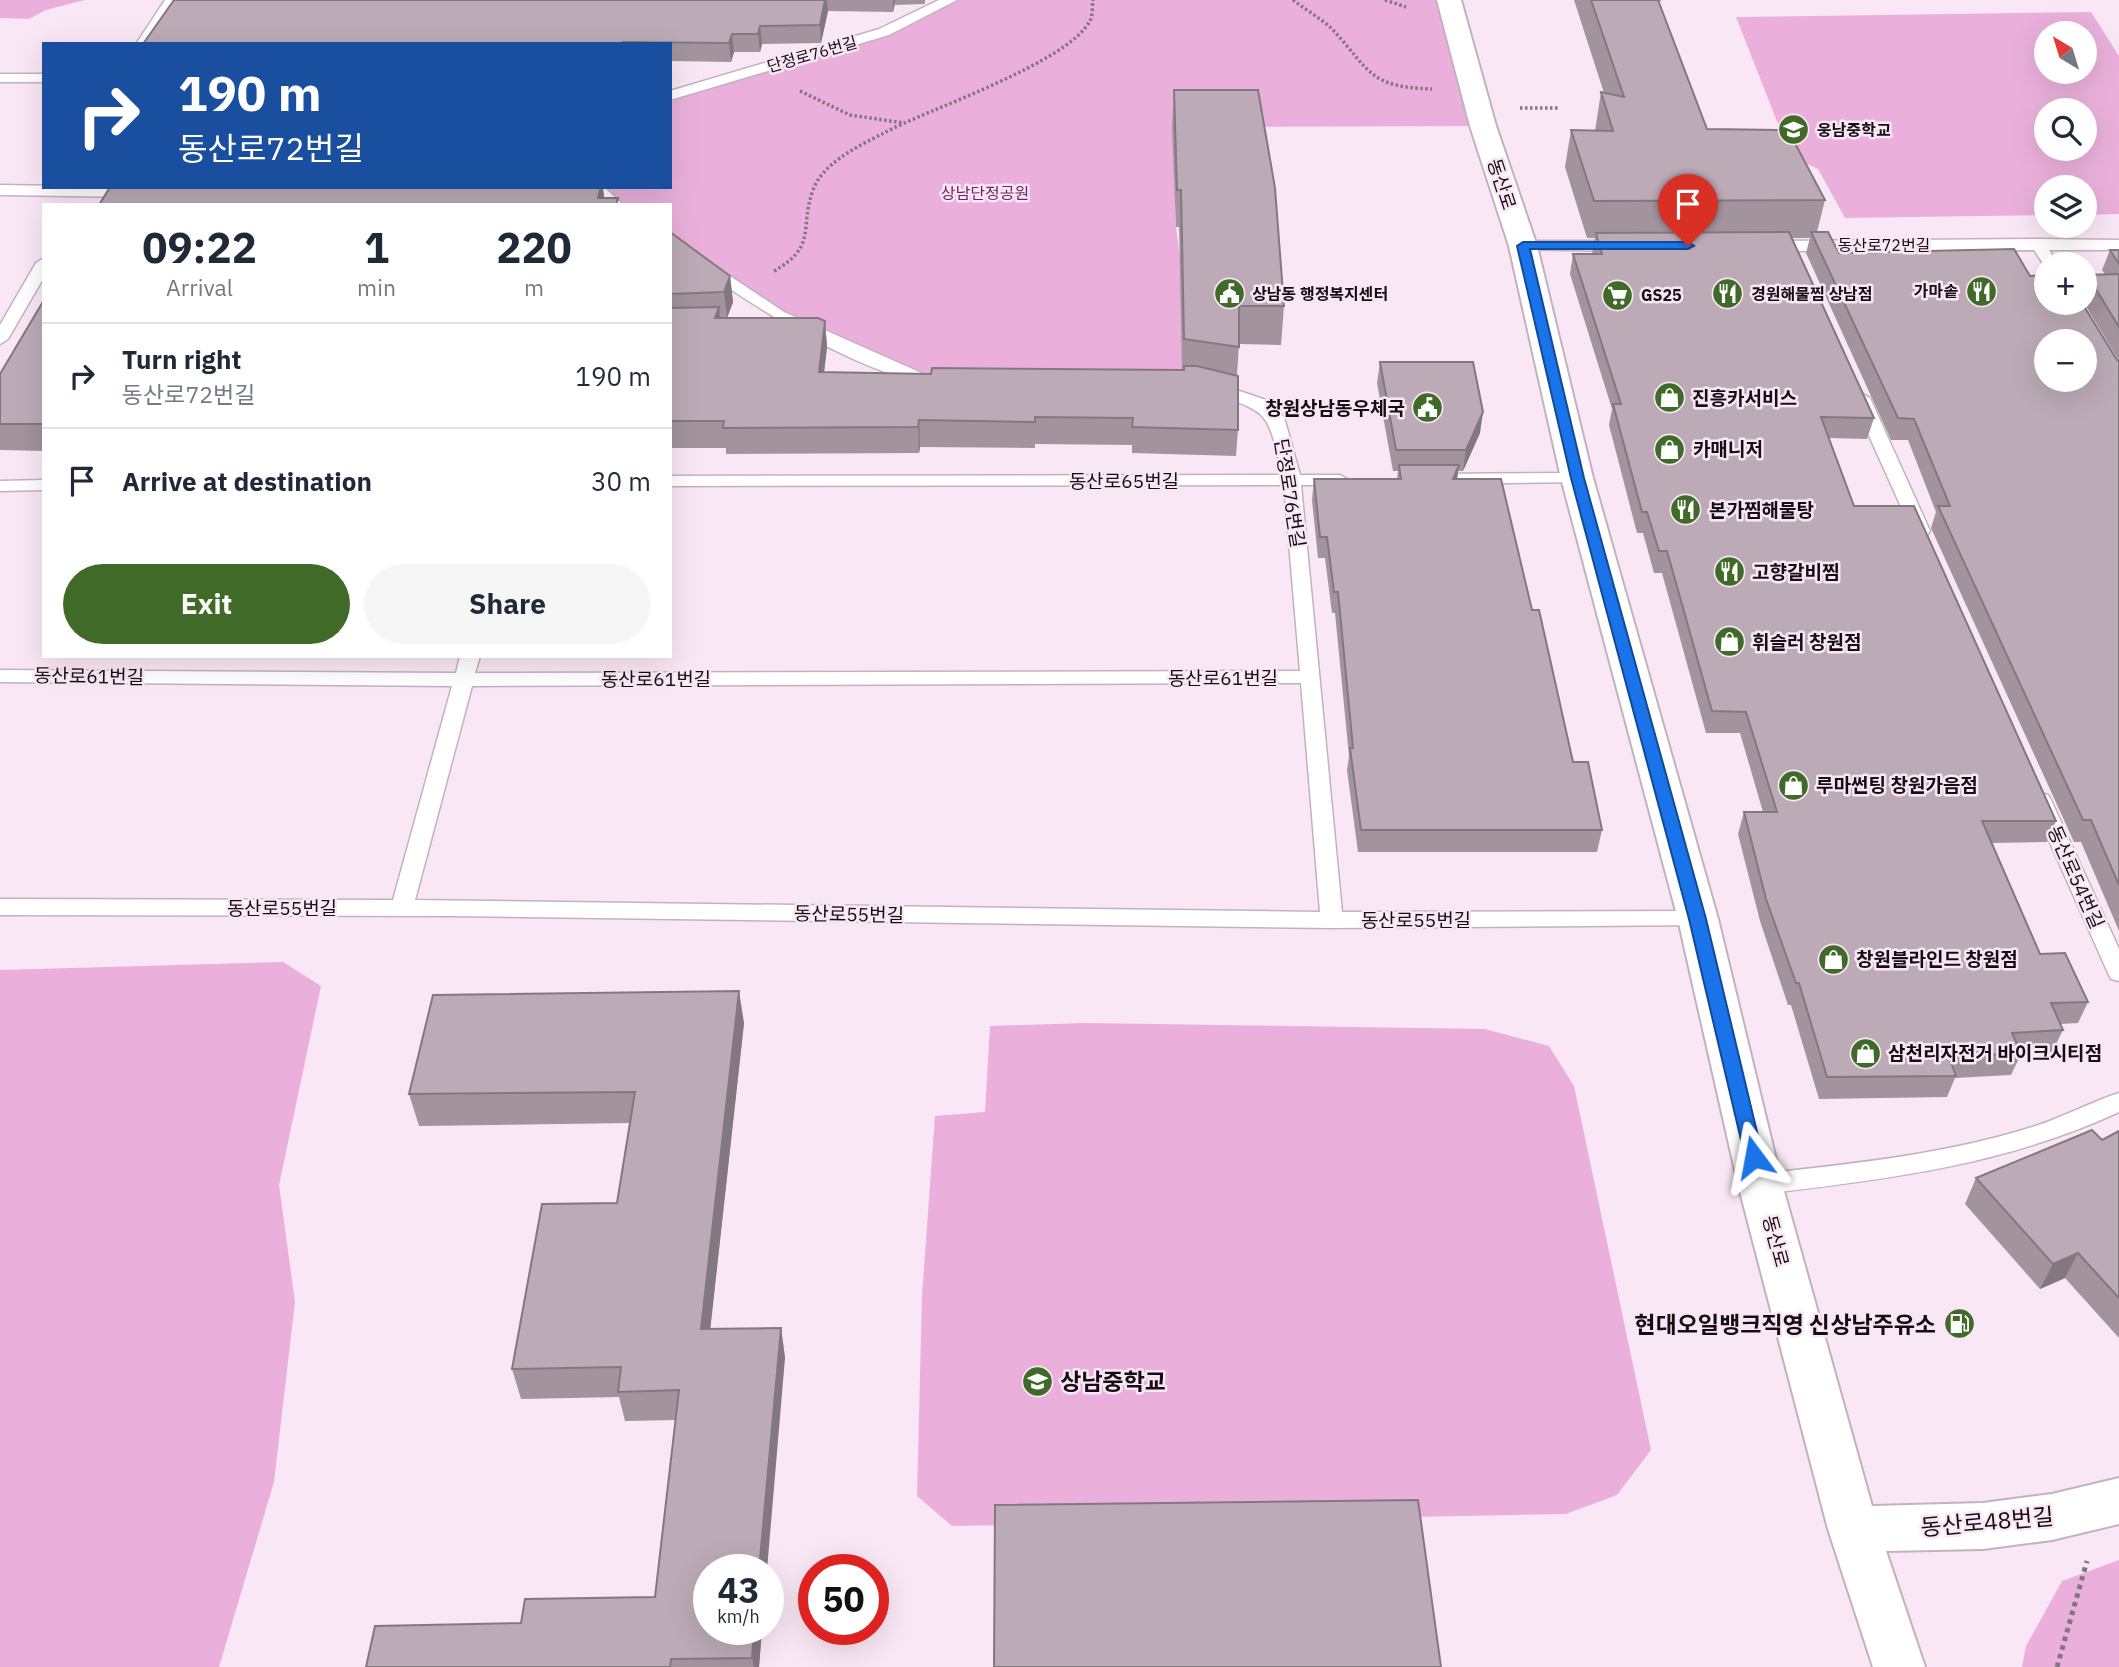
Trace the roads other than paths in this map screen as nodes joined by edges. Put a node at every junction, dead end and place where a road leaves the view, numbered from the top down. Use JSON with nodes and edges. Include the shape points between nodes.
{"nodes":[{"id":1,"x":172,"y":0,"type":"edge"},
{"id":2,"x":950,"y":0,"type":"edge"},
{"id":3,"x":1449,"y":0,"type":"edge"},
{"id":4,"x":144,"y":42,"type":"edge"},
{"id":5,"x":0,"y":78,"type":"edge"},
{"id":6,"x":42,"y":78,"type":"edge"},
{"id":7,"x":672,"y":80,"type":"edge"},
{"id":8,"x":718,"y":81,"type":"junction"},
{"id":9,"x":672,"y":95,"type":"edge"},
{"id":10,"x":52,"y":189,"type":"edge"},
{"id":11,"x":597,"y":190,"type":"edge"},
{"id":12,"x":0,"y":191,"type":"edge"},
{"id":13,"x":154,"y":192,"type":"edge"},
{"id":14,"x":574,"y":192,"type":"edge"},
{"id":15,"x":80,"y":198,"type":"edge"},
{"id":16,"x":613,"y":203,"type":"edge"},
{"id":17,"x":672,"y":243,"type":"edge"},
{"id":18,"x":2038,"y":244,"type":"junction"},
{"id":19,"x":2119,"y":245,"type":"edge"},
{"id":20,"x":1523,"y":246,"type":"junction"},
{"id":21,"x":1640,"y":246,"type":"edge"},
{"id":22,"x":1751,"y":246,"type":"edge"},
{"id":23,"x":1792,"y":246,"type":"junction"},
{"id":24,"x":2043,"y":252,"type":"edge"},
{"id":25,"x":42,"y":266,"type":"edge"},
{"id":26,"x":1804,"y":272,"type":"edge"},
{"id":27,"x":778,"y":315,"type":"junction"},
{"id":28,"x":760,"y":320,"type":"edge"},
{"id":29,"x":0,"y":339,"type":"edge"},
{"id":30,"x":950,"y":383,"type":"edge"},
{"id":31,"x":1196,"y":385,"type":"edge"},
{"id":32,"x":1855,"y":386,"type":"edge"},
{"id":33,"x":1577,"y":478,"type":"junction"},
{"id":34,"x":1409,"y":479,"type":"edge"},
{"id":35,"x":1356,"y":480,"type":"edge"},
{"id":36,"x":672,"y":481,"type":"edge"},
{"id":37,"x":1292,"y":481,"type":"junction"},
{"id":38,"x":42,"y":485,"type":"edge"},
{"id":39,"x":0,"y":486,"type":"edge"},
{"id":40,"x":1930,"y":552,"type":"edge"},
{"id":41,"x":470,"y":658,"type":"edge"},
{"id":42,"x":0,"y":676,"type":"edge"},
{"id":43,"x":1311,"y":677,"type":"junction"},
{"id":44,"x":466,"y":680,"type":"junction"},
{"id":45,"x":2033,"y":781,"type":"edge"},
{"id":46,"x":0,"y":907,"type":"edge"},
{"id":47,"x":402,"y":908,"type":"junction"},
{"id":48,"x":1698,"y":919,"type":"junction"},
{"id":49,"x":1332,"y":920,"type":"junction"},
{"id":50,"x":2119,"y":973,"type":"edge"},
{"id":51,"x":2119,"y":1102,"type":"edge"},
{"id":52,"x":1760,"y":1184,"type":"junction"},
{"id":53,"x":2119,"y":1501,"type":"edge"},
{"id":54,"x":1853,"y":1529,"type":"junction"},
{"id":55,"x":1899,"y":1667,"type":"edge"}],
"edges":[{"from":1,"to":4,"type":"lane"},
{"from":2,"to":8,"type":"lane","name":"단정로76번길","via":[[884,32]]},
{"from":3,"to":20,"type":"main road","name":"동산로","via":[[1483,126]]},
{"from":5,"to":6,"type":"lane"},
{"from":7,"to":8,"type":"lane"},
{"from":8,"to":9,"type":"lane","name":"단정로76번길"},
{"from":10,"to":12,"type":"lane"},
{"from":10,"to":15,"type":"lane"},
{"from":11,"to":14,"type":"lane"},
{"from":11,"to":16,"type":"lane"},
{"from":13,"to":15,"type":"lane"},
{"from":17,"to":27,"type":"lane"},
{"from":18,"to":19,"type":"lane","name":"동산로72번길"},
{"from":18,"to":23,"type":"lane","name":"동산로72번길"},
{"from":18,"to":24,"type":"lane"},
{"from":20,"to":21,"type":"lane"},
{"from":20,"to":33,"type":"main road","name":"동산로"},
{"from":22,"to":23,"type":"lane","name":"동산로72번길"},
{"from":23,"to":26,"type":"lane"},
{"from":25,"to":29,"type":"lane"},
{"from":27,"to":28,"type":"lane"},
{"from":27,"to":30,"type":"lane","via":[[880,363],[937,383]]},
{"from":31,"to":37,"type":"lane","name":"단정로76번길","via":[[1233,393],[1269,411],[1278,421]]},
{"from":32,"to":40,"type":"lane"},
{"from":33,"to":34,"type":"lane"},
{"from":33,"to":48,"type":"main road","name":"동산로"},
{"from":35,"to":37,"type":"lane","name":"동산로65번길"},
{"from":36,"to":37,"type":"lane","name":"동산로65번길"},
{"from":37,"to":43,"type":"lane","name":"단정로76번길"},
{"from":38,"to":39,"type":"lane"},
{"from":41,"to":44,"type":"lane"},
{"from":42,"to":44,"type":"lane","name":"동산로61번길"},
{"from":43,"to":44,"type":"lane","name":"동산로61번길"},
{"from":43,"to":49,"type":"lane","name":"단정로76번길"},
{"from":44,"to":47,"type":"lane"},
{"from":45,"to":50,"type":"lane","name":"동산로54번길"},
{"from":46,"to":47,"type":"lane","name":"동산로55번길"},
{"from":47,"to":49,"type":"lane","name":"동산로55번길"},
{"from":48,"to":49,"type":"lane","name":"동산로55번길"},
{"from":48,"to":52,"type":"main road","name":"동산로"},
{"from":51,"to":52,"type":"lane","via":[[1996,1149],[1943,1161]]},
{"from":52,"to":54,"type":"main road","name":"동산로"},
{"from":53,"to":54,"type":"main road","name":"동산로48번길","via":[[2052,1517],[1983,1526]]},
{"from":54,"to":55,"type":"main road","name":"동산로"}]}
